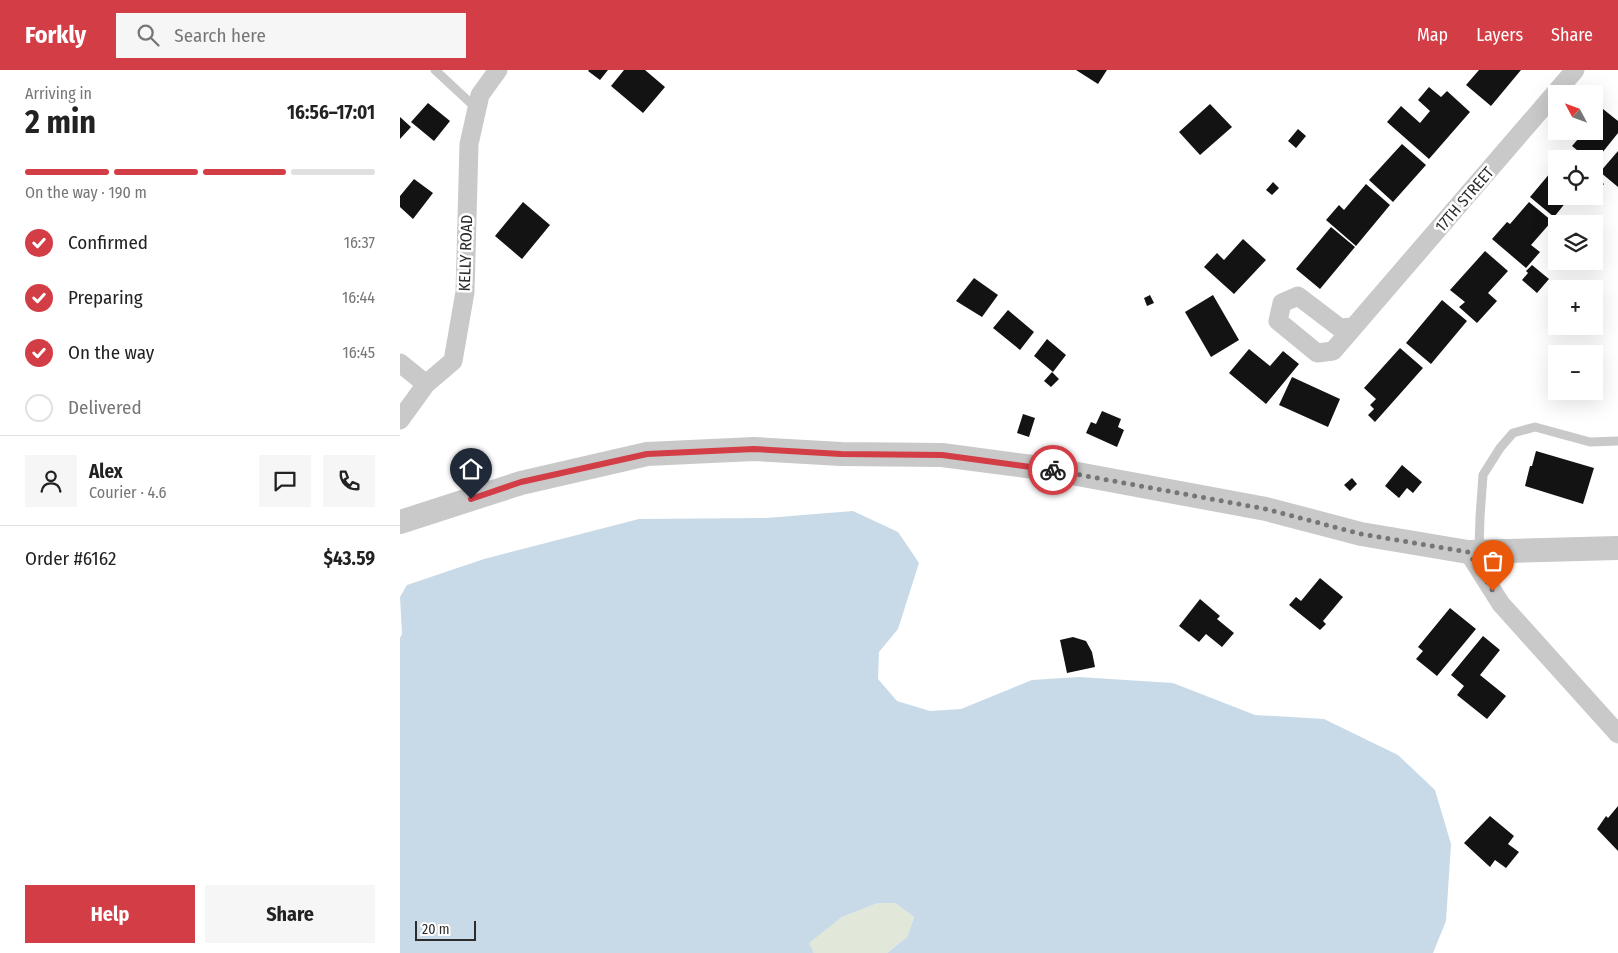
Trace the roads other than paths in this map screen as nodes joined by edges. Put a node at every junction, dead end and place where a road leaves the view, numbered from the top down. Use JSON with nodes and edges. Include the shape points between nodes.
{"nodes":[{"id":1,"x":435,"y":70,"type":"edge"},
{"id":2,"x":498,"y":70,"type":"edge"},
{"id":3,"x":1575,"y":70,"type":"edge"},
{"id":4,"x":477,"y":109,"type":"junction"},
{"id":5,"x":1353,"y":327,"type":"dead end"},
{"id":6,"x":400,"y":364,"type":"edge"},
{"id":7,"x":426,"y":384,"type":"junction"},
{"id":8,"x":400,"y":420,"type":"edge"},
{"id":9,"x":1618,"y":441,"type":"edge"},
{"id":10,"x":400,"y":522,"type":"edge"},
{"id":11,"x":1618,"y":548,"type":"edge"},
{"id":12,"x":1473,"y":552,"type":"junction"},
{"id":13,"x":1618,"y":734,"type":"edge"}],
"edges":[{"from":1,"to":4,"type":"lane"},
{"from":2,"to":4,"type":"street","name":"KELLY ROAD","via":[[480,94]]},
{"from":3,"to":5,"type":"street","name":"17TH STREET"},
{"from":4,"to":7,"type":"street","name":"KELLY ROAD","via":[[469,144],[465,292],[454,361]]},
{"from":6,"to":7,"type":"street"},
{"from":7,"to":8,"type":"street","name":"KELLY ROAD"},
{"from":9,"to":12,"type":"lane","via":[[1590,442],[1535,427],[1513,433],[1483,475]]},
{"from":10,"to":12,"type":"street","via":[[521,482],[647,454],[754,449],[942,455],[1046,469],[1266,509],[1361,534]]},
{"from":11,"to":12,"type":"street"},
{"from":12,"to":13,"type":"street","via":[[1501,604]]}]}
